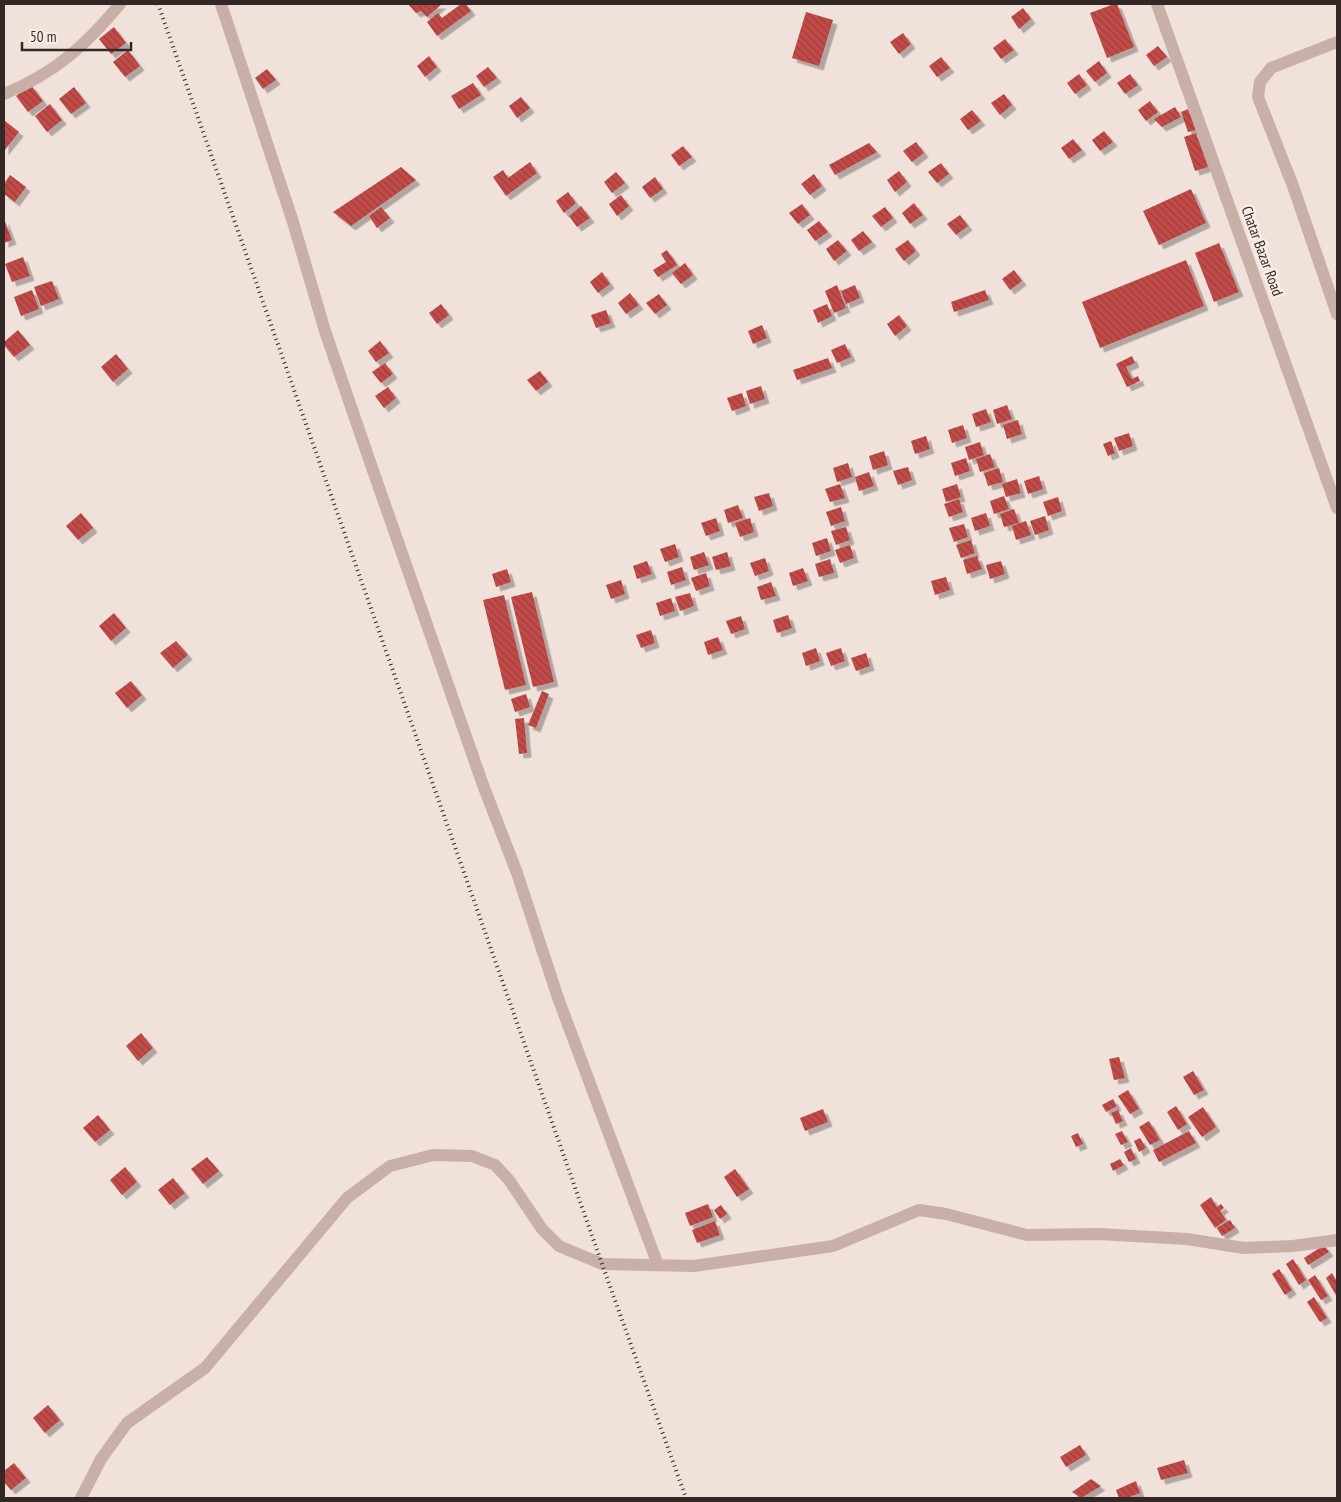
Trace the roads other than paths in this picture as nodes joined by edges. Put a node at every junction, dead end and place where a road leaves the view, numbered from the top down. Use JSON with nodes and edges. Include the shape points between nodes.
{"nodes":[{"id":1,"x":120,"y":4,"type":"edge"},
{"id":2,"x":221,"y":4,"type":"edge"},
{"id":3,"x":1157,"y":4,"type":"edge"},
{"id":4,"x":1337,"y":42,"type":"edge"},
{"id":5,"x":4,"y":94,"type":"edge"},
{"id":6,"x":1337,"y":314,"type":"edge"},
{"id":7,"x":1337,"y":508,"type":"edge"},
{"id":8,"x":1337,"y":1240,"type":"edge"},
{"id":9,"x":658,"y":1265,"type":"junction"},
{"id":10,"x":81,"y":1498,"type":"edge"}],
"edges":[{"from":1,"to":5,"type":"street","via":[[74,53],[49,72]]},
{"from":2,"to":9,"type":"street","via":[[369,459],[517,873],[558,998]]},
{"from":3,"to":7,"type":"street","name":"Chatar Bazar Road"},
{"from":4,"to":6,"type":"street","via":[[1271,68],[1260,82],[1258,97]]},
{"from":8,"to":9,"type":"street","via":[[1244,1248],[1187,1238],[1027,1235],[919,1210],[834,1246],[694,1266]]},
{"from":9,"to":10,"type":"street","via":[[602,1264],[559,1246],[542,1229],[510,1180],[495,1165],[472,1156],[434,1155],[390,1166],[347,1198],[204,1368],[127,1424],[101,1459]]}]}
